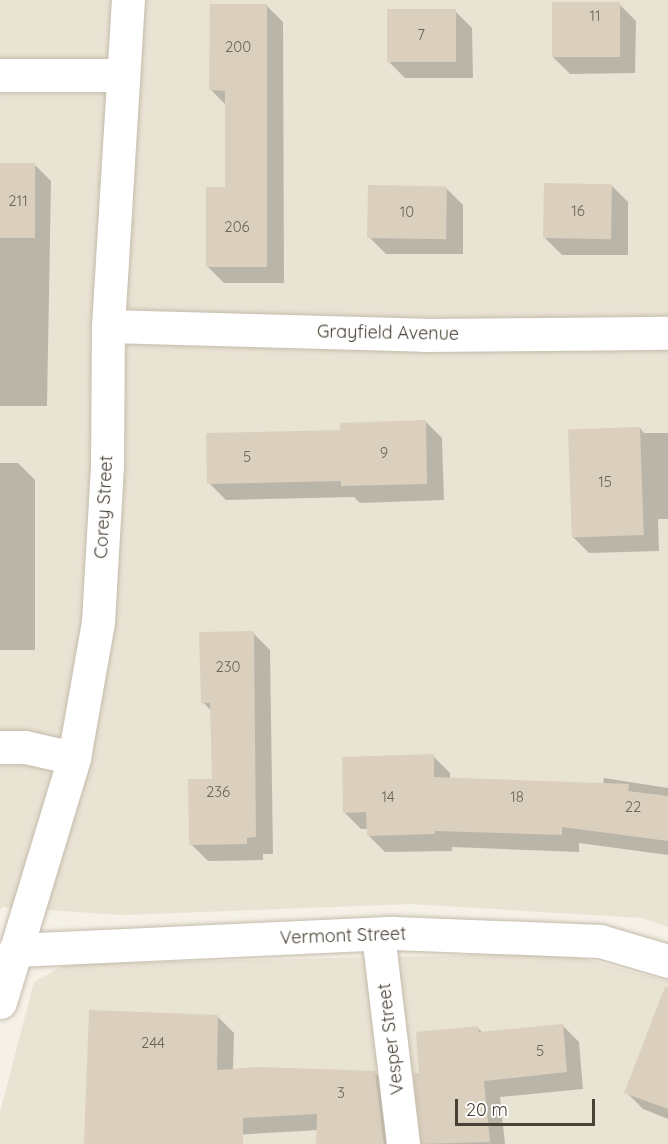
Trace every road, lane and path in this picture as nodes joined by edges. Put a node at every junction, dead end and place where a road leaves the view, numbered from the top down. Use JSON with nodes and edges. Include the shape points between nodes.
{"nodes":[{"id":1,"x":128,"y":0,"type":"edge"},
{"id":2,"x":0,"y":75,"type":"edge"},
{"id":3,"x":122,"y":75,"type":"junction"},
{"id":4,"x":108,"y":326,"type":"junction"},
{"id":5,"x":668,"y":333,"type":"edge"},
{"id":6,"x":0,"y":747,"type":"edge"},
{"id":7,"x":74,"y":758,"type":"junction"},
{"id":8,"x":378,"y":934,"type":"junction"},
{"id":9,"x":15,"y":950,"type":"junction"},
{"id":10,"x":668,"y":961,"type":"edge"},
{"id":11,"x":0,"y":1002,"type":"edge"},
{"id":12,"x":404,"y":1144,"type":"edge"}],
"edges":[{"from":1,"to":3,"type":"street","name":"Corey Street"},
{"from":2,"to":3,"type":"street"},
{"from":3,"to":4,"type":"street","name":"Corey Street"},
{"from":4,"to":5,"type":"street","name":"Grayfield Avenue","via":[[424,335]]},
{"from":4,"to":7,"type":"street","name":"Corey Street","via":[[107,466],[98,622]]},
{"from":6,"to":7,"type":"street","via":[[25,747]]},
{"from":7,"to":9,"type":"street","name":"Corey Street"},
{"from":8,"to":9,"type":"street","name":"Vermont Street"},
{"from":8,"to":10,"type":"street","name":"Vermont Street","via":[[600,941]]},
{"from":8,"to":12,"type":"street","name":"Vesper Street"},
{"from":9,"to":11,"type":"street","name":"Corey Street"}]}
